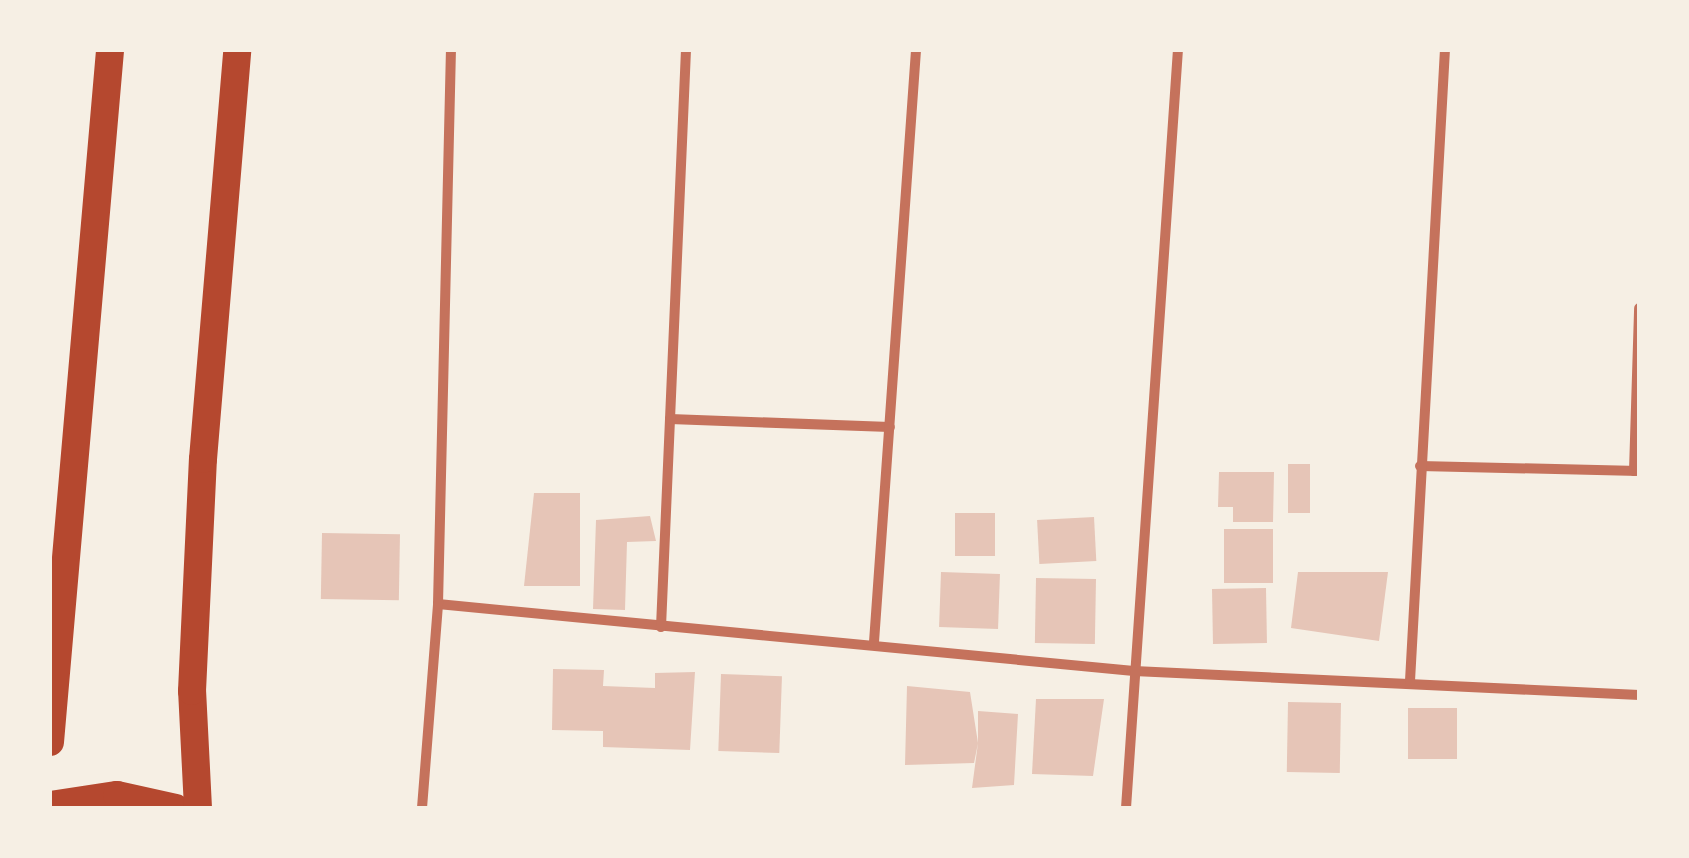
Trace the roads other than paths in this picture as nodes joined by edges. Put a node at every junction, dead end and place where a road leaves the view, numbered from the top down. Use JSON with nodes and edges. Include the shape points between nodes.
{"nodes":[{"id":1,"x":110,"y":50,"type":"edge"},
{"id":2,"x":237,"y":50,"type":"edge"},
{"id":3,"x":452,"y":50,"type":"edge"},
{"id":4,"x":686,"y":50,"type":"edge"},
{"id":5,"x":916,"y":50,"type":"edge"},
{"id":6,"x":1178,"y":50,"type":"edge"},
{"id":7,"x":1445,"y":50,"type":"edge"},
{"id":8,"x":1639,"y":308,"type":"edge"},
{"id":9,"x":670,"y":419,"type":"junction"},
{"id":10,"x":890,"y":427,"type":"junction"},
{"id":11,"x":1420,"y":466,"type":"junction"},
{"id":12,"x":1636,"y":471,"type":"edge"},
{"id":13,"x":438,"y":604,"type":"junction"},
{"id":14,"x":661,"y":627,"type":"junction"},
{"id":15,"x":874,"y":642,"type":"junction"},
{"id":16,"x":1134,"y":671,"type":"junction"},
{"id":17,"x":1410,"y":681,"type":"junction"},
{"id":18,"x":1639,"y":695,"type":"edge"},
{"id":19,"x":50,"y":742,"type":"edge"},
{"id":20,"x":50,"y":805,"type":"edge"},
{"id":21,"x":176,"y":808,"type":"edge"},
{"id":22,"x":198,"y":808,"type":"edge"},
{"id":23,"x":422,"y":808,"type":"edge"},
{"id":24,"x":1126,"y":808,"type":"edge"}],
"edges":[{"from":1,"to":19,"type":"highway"},
{"from":2,"to":22,"type":"highway","via":[[203,458],[192,691]]},
{"from":3,"to":13,"type":"street"},
{"from":4,"to":9,"type":"street"},
{"from":5,"to":10,"type":"street"},
{"from":6,"to":16,"type":"street"},
{"from":7,"to":11,"type":"street"},
{"from":8,"to":12,"type":"street"},
{"from":9,"to":10,"type":"street"},
{"from":9,"to":14,"type":"street"},
{"from":10,"to":15,"type":"street"},
{"from":11,"to":12,"type":"street"},
{"from":11,"to":17,"type":"street"},
{"from":13,"to":14,"type":"street"},
{"from":13,"to":23,"type":"street"},
{"from":14,"to":15,"type":"street"},
{"from":15,"to":16,"type":"street"},
{"from":16,"to":17,"type":"street"},
{"from":16,"to":24,"type":"street"},
{"from":17,"to":18,"type":"street"},
{"from":20,"to":21,"type":"highway","via":[[117,795]]}]}
